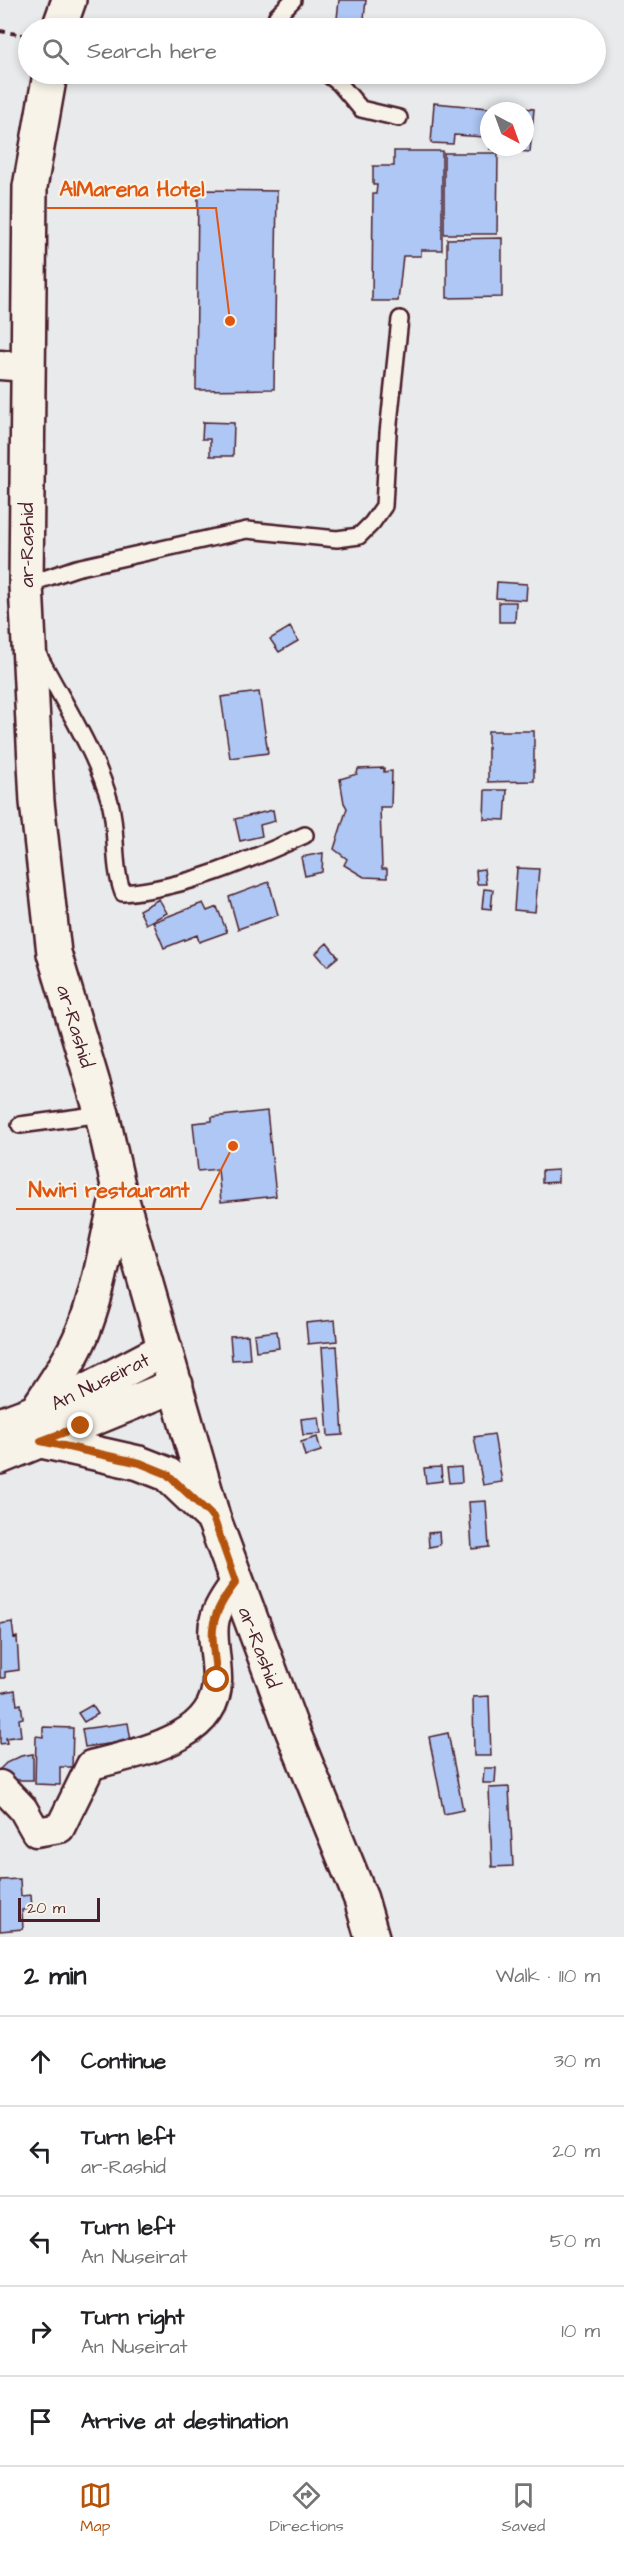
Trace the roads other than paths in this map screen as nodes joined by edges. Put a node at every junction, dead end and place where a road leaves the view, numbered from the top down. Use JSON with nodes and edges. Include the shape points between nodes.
{"nodes":[{"id":1,"x":69,"y":0,"type":"edge"},
{"id":2,"x":293,"y":0,"type":"edge"},
{"id":3,"x":63,"y":18,"type":"edge"},
{"id":4,"x":276,"y":18,"type":"edge"},
{"id":5,"x":48,"y":84,"type":"edge"},
{"id":6,"x":340,"y":84,"type":"edge"},
{"id":7,"x":399,"y":118,"type":"dead end"},
{"id":8,"x":399,"y":319,"type":"dead end"},
{"id":9,"x":14,"y":366,"type":"edge"},
{"id":10,"x":26,"y":585,"type":"junction"},
{"id":11,"x":28,"y":635,"type":"junction"},
{"id":12,"x":305,"y":835,"type":"dead end"},
{"id":13,"x":102,"y":1114,"type":"junction"},
{"id":14,"x":20,"y":1125,"type":"dead end"},
{"id":15,"x":119,"y":1190,"type":"junction"},
{"id":16,"x":165,"y":1349,"type":"junction"},
{"id":17,"x":176,"y":1385,"type":"junction"},
{"id":18,"x":0,"y":1425,"type":"edge"},
{"id":19,"x":38,"y":1427,"type":"junction"},
{"id":20,"x":0,"y":1457,"type":"edge"},
{"id":21,"x":213,"y":1517,"type":"junction"},
{"id":22,"x":236,"y":1582,"type":"junction"},
{"id":23,"x":0,"y":1785,"type":"edge"},
{"id":24,"x":372,"y":1937,"type":"edge"}],
"edges":[{"from":1,"to":3,"type":"main road"},
{"from":2,"to":4,"type":"lane"},
{"from":5,"to":9,"type":"main road","name":"ar-Rashid","via":[[30,187]]},
{"from":6,"to":7,"type":"lane","via":[[361,109]]},
{"from":8,"to":10,"type":"lane","via":[[384,506],[359,536],[338,539],[247,530],[76,568]]},
{"from":9,"to":10,"type":"main road","name":"ar-Rashid"},
{"from":10,"to":11,"type":"main road","name":"ar-Rashid"},
{"from":11,"to":12,"type":"lane","via":[[103,782],[111,806],[117,877],[123,893],[142,892],[231,869]]},
{"from":11,"to":13,"type":"main road","name":"ar-Rashid","via":[[37,802],[54,952]]},
{"from":13,"to":14,"type":"lane"},
{"from":13,"to":15,"type":"main road","name":"ar-Rashid"},
{"from":15,"to":16,"type":"main road","name":"ar-Rashid"},
{"from":15,"to":19,"type":"main road","name":"An Nuseirat","via":[[100,1281],[82,1332]]},
{"from":16,"to":17,"type":"main road","name":"ar-Rashid"},
{"from":16,"to":19,"type":"main road","name":"An Nuseirat","via":[[72,1398]]},
{"from":17,"to":19,"type":"main road","name":"An Nuseirat"},
{"from":17,"to":21,"type":"main road","name":"ar-Rashid"},
{"from":18,"to":19,"type":"main road","name":"An Nuseirat"},
{"from":19,"to":20,"type":"main road","name":"An Nuseirat"},
{"from":19,"to":21,"type":"main road","name":"An Nuseirat","via":[[167,1474]]},
{"from":21,"to":22,"type":"main road","name":"ar-Rashid"},
{"from":22,"to":23,"type":"street","via":[[218,1605],[212,1627],[217,1680],[213,1704],[193,1728],[154,1748],[91,1765],[60,1828],[36,1832],[23,1809]]},
{"from":22,"to":24,"type":"main road","name":"ar-Rashid","via":[[361,1899]]}]}
